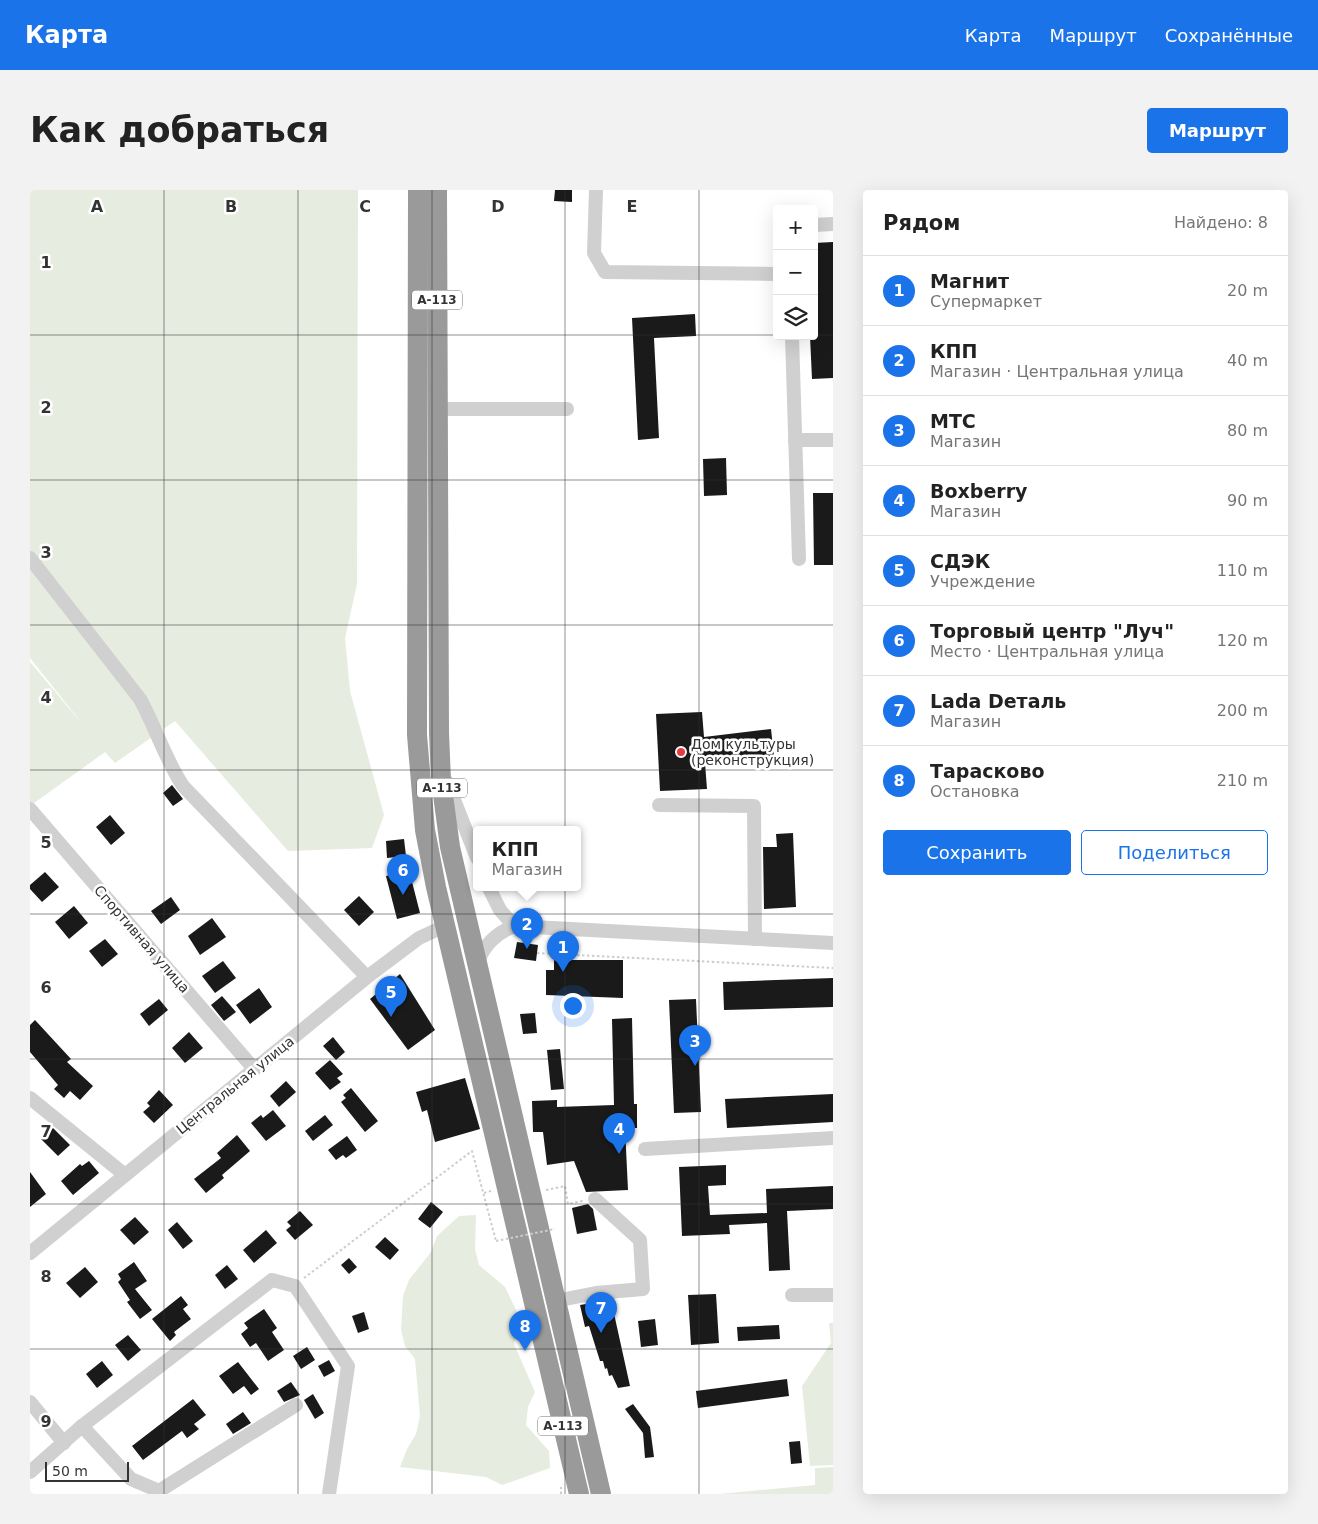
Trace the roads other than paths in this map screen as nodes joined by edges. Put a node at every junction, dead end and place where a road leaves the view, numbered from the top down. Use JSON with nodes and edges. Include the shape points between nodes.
{"nodes":[{"id":1,"x":418,"y":190,"type":"edge"},
{"id":2,"x":437,"y":190,"type":"edge"},
{"id":3,"x":596,"y":190,"type":"edge"},
{"id":4,"x":818,"y":224,"type":"edge"},
{"id":5,"x":833,"y":224,"type":"edge"},
{"id":6,"x":773,"y":274,"type":"edge"},
{"id":7,"x":792,"y":340,"type":"edge"},
{"id":8,"x":567,"y":409,"type":"dead end"},
{"id":9,"x":437,"y":410,"type":"junction"},
{"id":10,"x":796,"y":440,"type":"junction"},
{"id":11,"x":833,"y":440,"type":"edge"},
{"id":12,"x":30,"y":558,"type":"edge"},
{"id":13,"x":799,"y":559,"type":"dead end"},
{"id":14,"x":440,"y":755,"type":"junction"},
{"id":15,"x":659,"y":806,"type":"dead end"},
{"id":16,"x":30,"y":810,"type":"edge"},
{"id":17,"x":473,"y":848,"type":"edge"},
{"id":18,"x":490,"y":891,"type":"edge"},
{"id":19,"x":445,"y":926,"type":"junction"},
{"id":20,"x":514,"y":926,"type":"junction"},
{"id":21,"x":755,"y":939,"type":"junction"},
{"id":22,"x":833,"y":944,"type":"edge"},
{"id":23,"x":477,"y":964,"type":"junction"},
{"id":24,"x":367,"y":977,"type":"junction"},
{"id":25,"x":254,"y":1070,"type":"junction"},
{"id":26,"x":30,"y":1098,"type":"edge"},
{"id":27,"x":833,"y":1138,"type":"edge"},
{"id":28,"x":645,"y":1149,"type":"dead end"},
{"id":29,"x":125,"y":1175,"type":"junction"},
{"id":30,"x":595,"y":1199,"type":"road end"},
{"id":31,"x":30,"y":1253,"type":"edge"},
{"id":32,"x":792,"y":1295,"type":"dead end"},
{"id":33,"x":833,"y":1295,"type":"edge"},
{"id":34,"x":555,"y":1301,"type":"junction"},
{"id":35,"x":30,"y":1402,"type":"edge"},
{"id":36,"x":296,"y":1405,"type":"dead end"},
{"id":37,"x":82,"y":1426,"type":"junction"},
{"id":38,"x":64,"y":1443,"type":"junction"},
{"id":39,"x":30,"y":1472,"type":"edge"},
{"id":40,"x":160,"y":1492,"type":"edge"},
{"id":41,"x":329,"y":1494,"type":"edge"},
{"id":42,"x":579,"y":1494,"type":"edge"},
{"id":43,"x":601,"y":1494,"type":"edge"}],
"edges":[{"from":1,"to":19,"type":"highway","number":"А-113","via":[[417,735],[425,830]]},
{"from":2,"to":9,"type":"highway","number":"А-113"},
{"from":3,"to":6,"type":"street","via":[[594,253],[605,272]]},
{"from":4,"to":5,"type":"street"},
{"from":7,"to":10,"type":"street"},
{"from":8,"to":9,"type":"street"},
{"from":9,"to":14,"type":"highway","number":"А-113"},
{"from":10,"to":11,"type":"street"},
{"from":10,"to":13,"type":"street"},
{"from":12,"to":24,"type":"street","via":[[140,699],[182,786]]},
{"from":14,"to":17,"type":"street","via":[[448,786]]},
{"from":14,"to":23,"type":"highway","number":"А-113","via":[[450,846]]},
{"from":15,"to":21,"type":"street","via":[[754,806]]},
{"from":16,"to":25,"type":"street","name":"Спортивная улица"},
{"from":18,"to":20,"type":"street","via":[[500,910]]},
{"from":19,"to":24,"type":"street","name":"Центральная улица","via":[[419,938]]},
{"from":19,"to":42,"type":"highway","number":"А-113"},
{"from":20,"to":21,"type":"street"},
{"from":20,"to":23,"type":"street","via":[[489,942]]},
{"from":21,"to":22,"type":"street"},
{"from":23,"to":34,"type":"highway","number":"А-113"},
{"from":24,"to":25,"type":"street","name":"Центральная улица"},
{"from":25,"to":29,"type":"street","name":"Центральная улица"},
{"from":26,"to":29,"type":"street"},
{"from":27,"to":28,"type":"street"},
{"from":29,"to":31,"type":"street","name":"Центральная улица"},
{"from":30,"to":34,"type":"street","via":[[640,1240],[643,1289]]},
{"from":32,"to":33,"type":"street"},
{"from":34,"to":43,"type":"highway","number":"А-113"},
{"from":35,"to":38,"type":"street"},
{"from":36,"to":40,"type":"street"},
{"from":37,"to":38,"type":"street"},
{"from":37,"to":40,"type":"street","via":[[131,1479]]},
{"from":37,"to":41,"type":"street","via":[[272,1280],[294,1286],[348,1366]]},
{"from":38,"to":39,"type":"street"}]}
